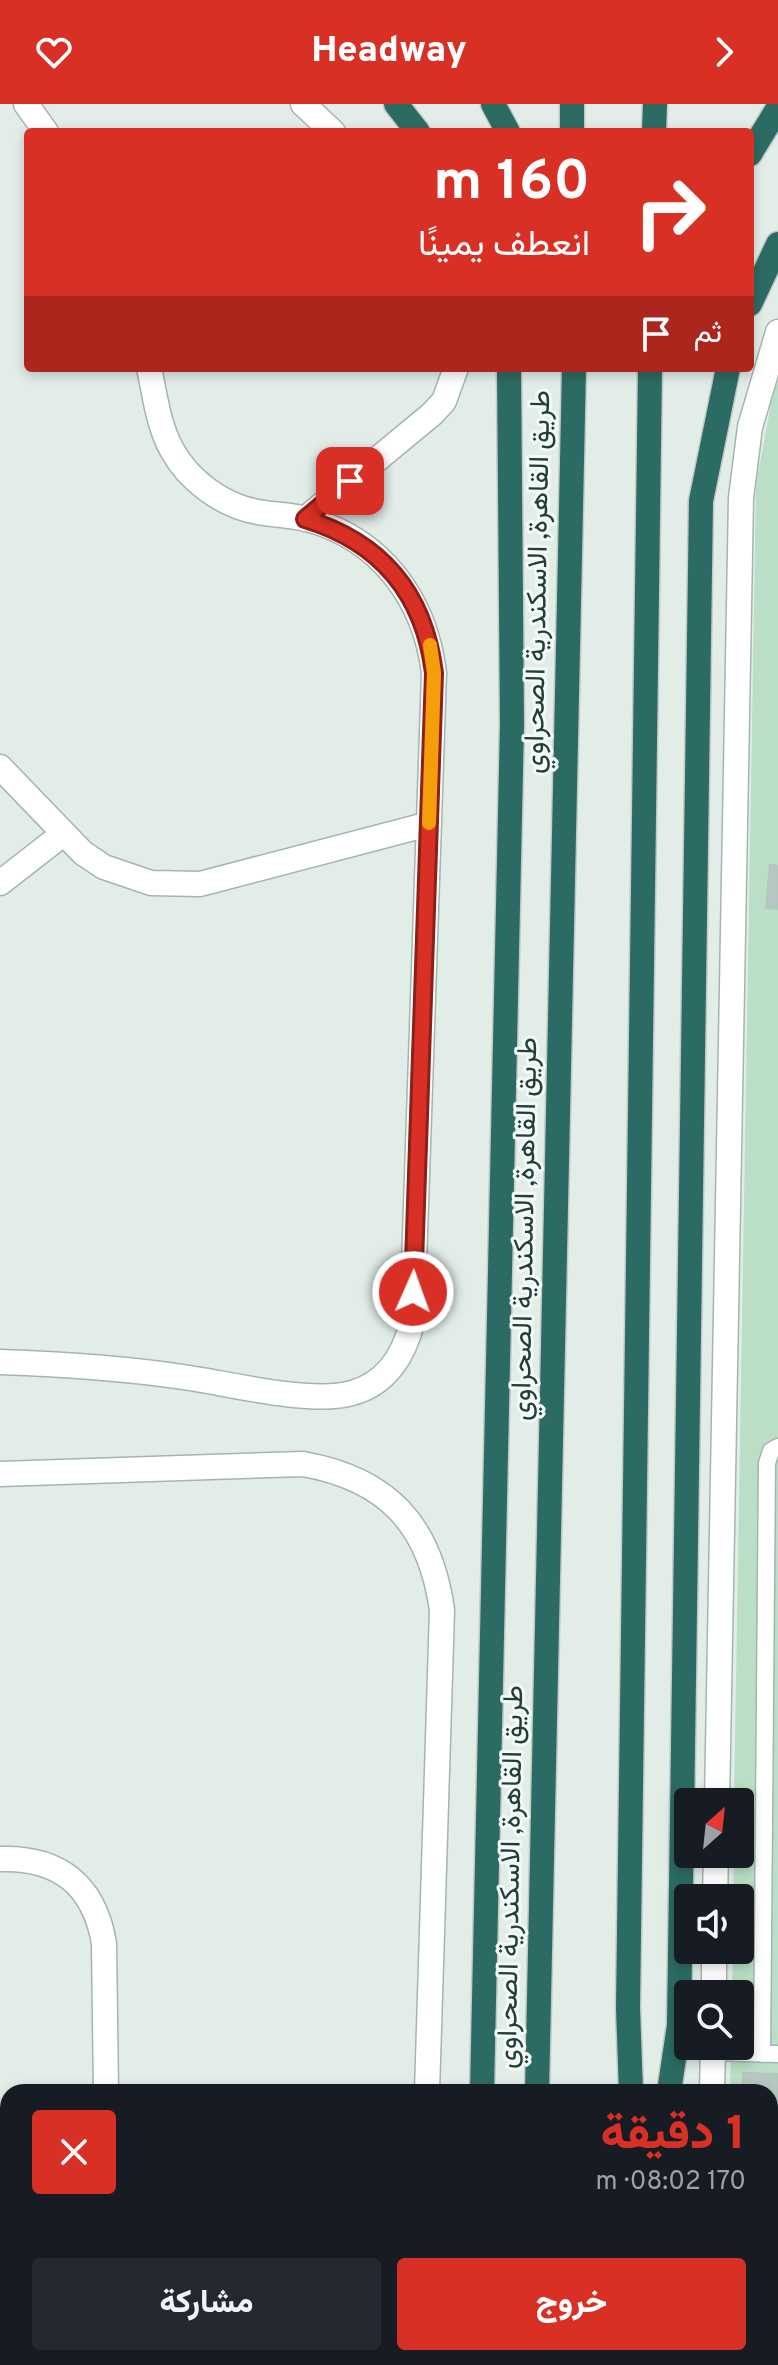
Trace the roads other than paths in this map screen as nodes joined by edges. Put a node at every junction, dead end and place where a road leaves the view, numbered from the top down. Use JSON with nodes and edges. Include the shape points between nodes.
{"nodes":[{"id":1,"x":26,"y":104,"type":"edge"},
{"id":2,"x":303,"y":104,"type":"edge"},
{"id":3,"x":396,"y":104,"type":"edge"},
{"id":4,"x":493,"y":104,"type":"edge"},
{"id":5,"x":572,"y":104,"type":"edge"},
{"id":6,"x":655,"y":104,"type":"edge"},
{"id":7,"x":778,"y":108,"type":"edge"},
{"id":8,"x":43,"y":128,"type":"edge"},
{"id":9,"x":329,"y":128,"type":"edge"},
{"id":10,"x":415,"y":128,"type":"edge"},
{"id":11,"x":506,"y":128,"type":"edge"},
{"id":12,"x":572,"y":128,"type":"edge"},
{"id":13,"x":654,"y":128,"type":"edge"},
{"id":14,"x":754,"y":147,"type":"edge"},
{"id":15,"x":778,"y":244,"type":"edge"},
{"id":16,"x":754,"y":295,"type":"edge"},
{"id":17,"x":778,"y":332,"type":"edge"},
{"id":18,"x":150,"y":372,"type":"edge"},
{"id":19,"x":455,"y":372,"type":"edge"},
{"id":20,"x":509,"y":372,"type":"edge"},
{"id":21,"x":574,"y":372,"type":"edge"},
{"id":22,"x":650,"y":372,"type":"edge"},
{"id":23,"x":727,"y":372,"type":"edge"},
{"id":24,"x":305,"y":519,"type":"junction"},
{"id":25,"x":0,"y":767,"type":"edge"},
{"id":26,"x":429,"y":824,"type":"junction"},
{"id":27,"x":63,"y":834,"type":"junction"},
{"id":28,"x":0,"y":883,"type":"edge"},
{"id":29,"x":0,"y":1362,"type":"edge"},
{"id":30,"x":778,"y":1447,"type":"edge"},
{"id":31,"x":0,"y":1474,"type":"edge"},
{"id":32,"x":772,"y":1525,"type":"edge"},
{"id":33,"x":771,"y":1715,"type":"edge"},
{"id":34,"x":717,"y":1788,"type":"edge"},
{"id":35,"x":0,"y":1859,"type":"edge"},
{"id":36,"x":771,"y":1889,"type":"edge"},
{"id":37,"x":770,"y":1965,"type":"edge"},
{"id":38,"x":770,"y":2054,"type":"edge"},
{"id":39,"x":713,"y":2060,"type":"edge"},
{"id":40,"x":106,"y":2084,"type":"edge"},
{"id":41,"x":427,"y":2084,"type":"edge"},
{"id":42,"x":482,"y":2084,"type":"edge"},
{"id":43,"x":537,"y":2084,"type":"edge"},
{"id":44,"x":631,"y":2084,"type":"edge"},
{"id":45,"x":670,"y":2084,"type":"edge"},
{"id":46,"x":712,"y":2084,"type":"edge"}],
"edges":[{"from":1,"to":8,"type":"street"},
{"from":2,"to":9,"type":"street"},
{"from":3,"to":10,"type":"highway"},
{"from":4,"to":11,"type":"highway"},
{"from":5,"to":12,"type":"highway"},
{"from":6,"to":13,"type":"highway"},
{"from":7,"to":14,"type":"highway"},
{"from":15,"to":16,"type":"highway"},
{"from":17,"to":34,"type":"street","via":[[750,427],[741,498]]},
{"from":18,"to":24,"type":"street","via":[[172,451],[208,491],[256,512]]},
{"from":19,"to":24,"type":"street","via":[[444,401],[432,414]]},
{"from":20,"to":42,"type":"highway","via":[[512,724]]},
{"from":21,"to":43,"type":"highway","name":"طريق القاهرة, الاسكندرية الصحراوي"},
{"from":22,"to":44,"type":"highway"},
{"from":23,"to":45,"type":"highway","via":[[701,501],[679,2025]]},
{"from":24,"to":26,"type":"street","via":[[347,535],[384,563],[424,624],[434,673]]},
{"from":25,"to":27,"type":"street"},
{"from":26,"to":27,"type":"street","via":[[176,886],[104,867]]},
{"from":26,"to":29,"type":"street","via":[[412,1323],[399,1359],[370,1386],[333,1397],[109,1368]]},
{"from":27,"to":28,"type":"street"},
{"from":30,"to":32,"type":"lane","via":[[767,1456]]},
{"from":31,"to":41,"type":"street","via":[[303,1464],[364,1482],[411,1522],[438,1579],[442,1610]]},
{"from":32,"to":33,"type":"lane"},
{"from":33,"to":36,"type":"lane"},
{"from":35,"to":40,"type":"street","via":[[35,1860],[56,1868],[90,1899],[100,1920]]},
{"from":36,"to":37,"type":"lane"},
{"from":37,"to":38,"type":"lane"},
{"from":39,"to":46,"type":"street"}]}
